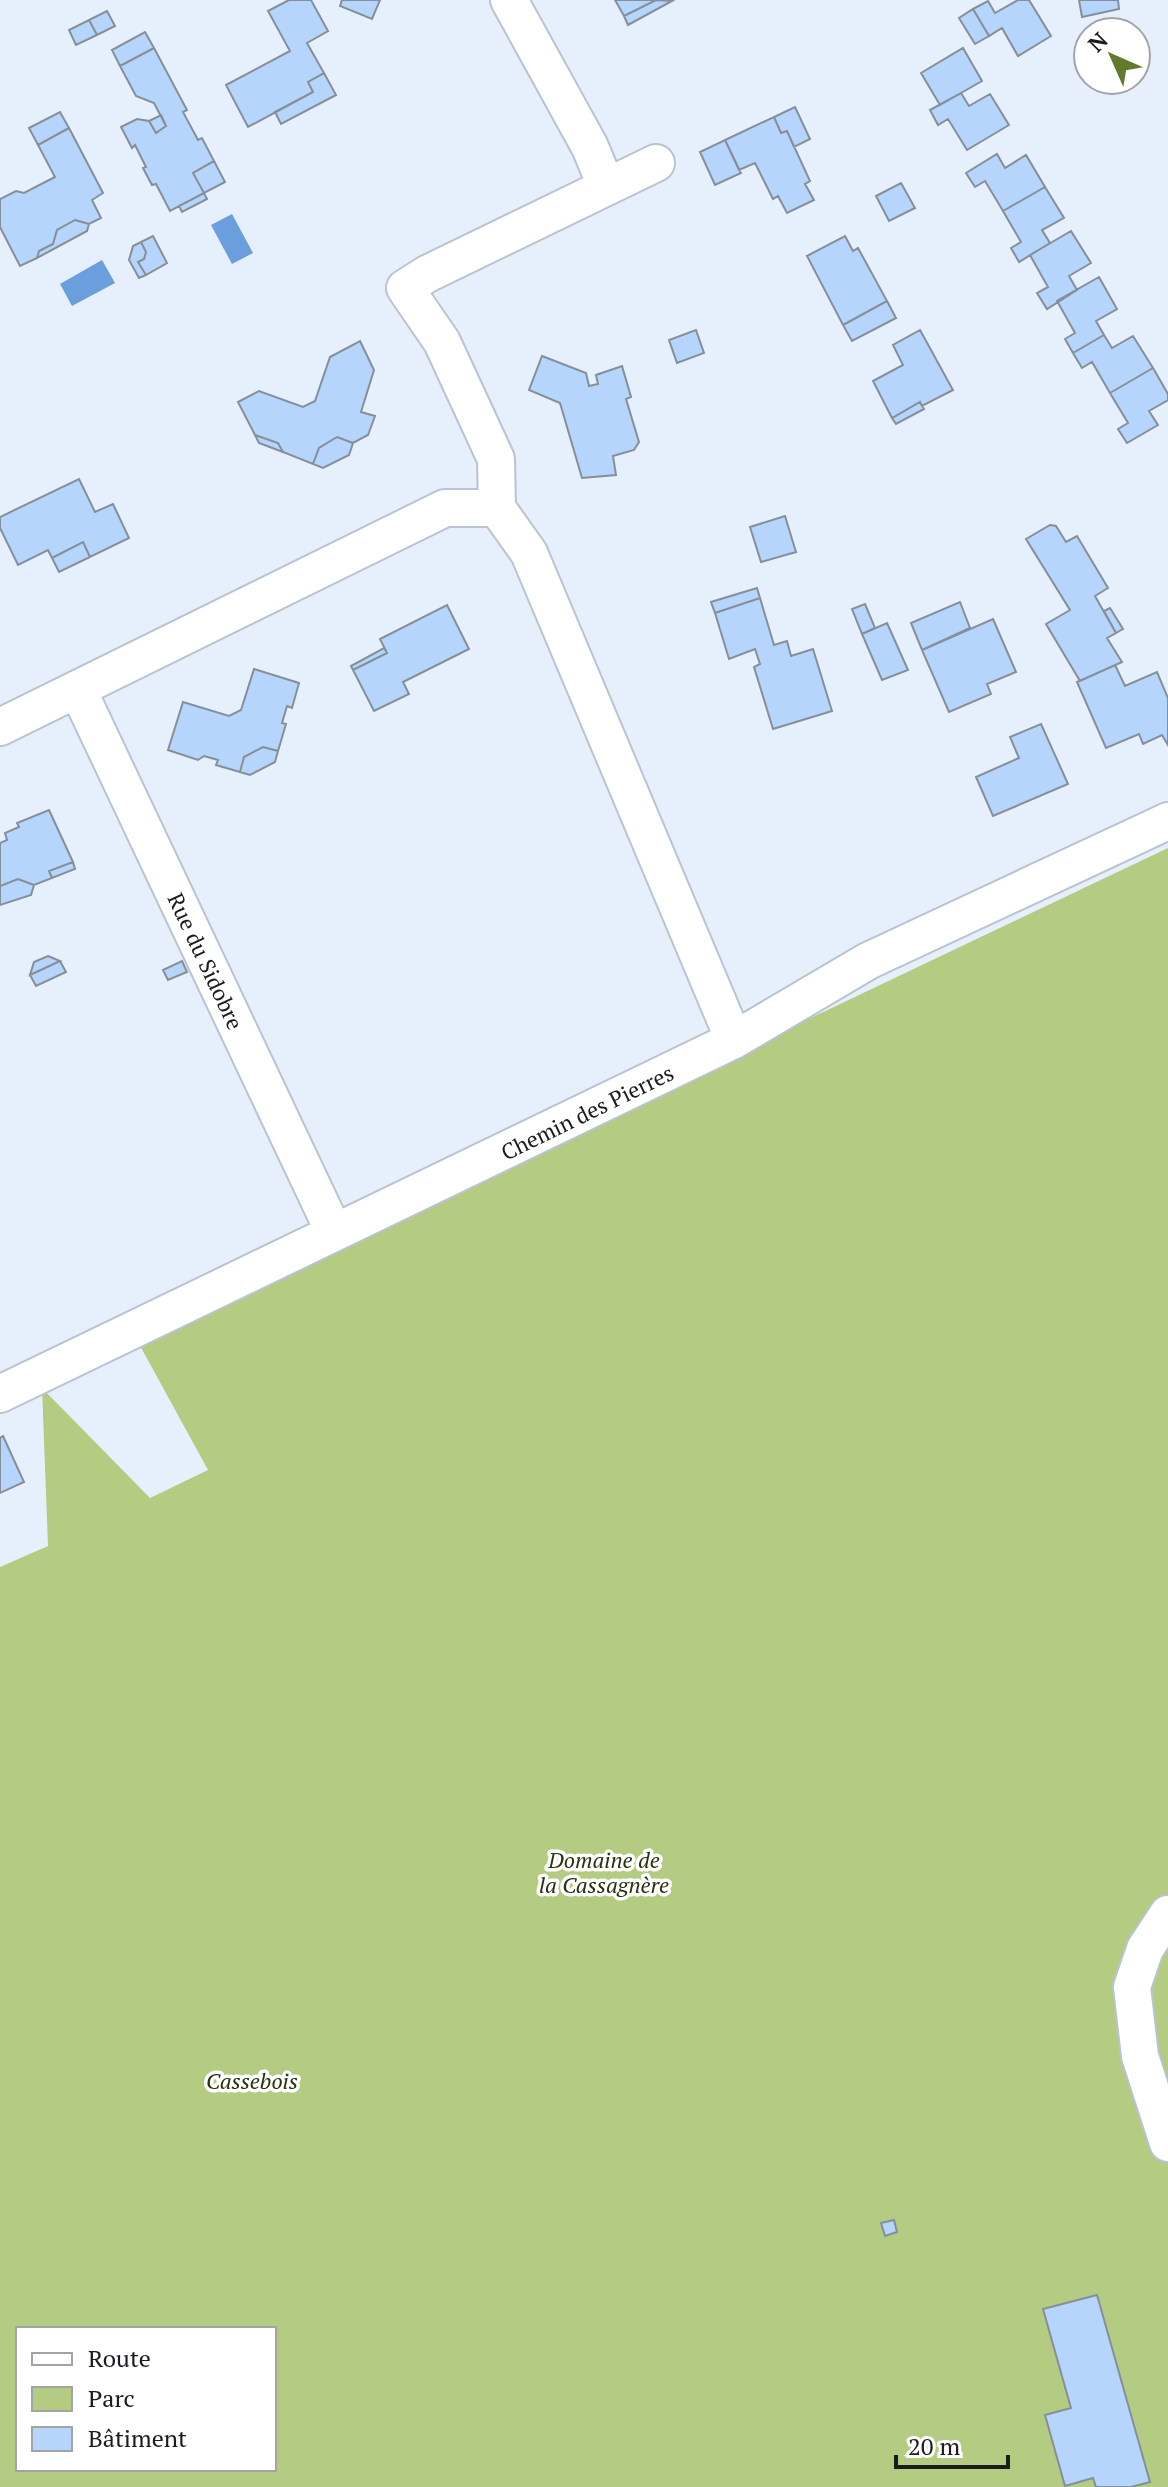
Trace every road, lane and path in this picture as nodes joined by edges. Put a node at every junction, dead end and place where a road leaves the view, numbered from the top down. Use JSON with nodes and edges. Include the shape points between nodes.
{"nodes":[{"id":1,"x":509,"y":0,"type":"edge"},
{"id":2,"x":656,"y":163,"type":"dead end"},
{"id":3,"x":601,"y":173,"type":"junction"},
{"id":4,"x":497,"y":508,"type":"junction"},
{"id":5,"x":78,"y":690,"type":"junction"},
{"id":6,"x":0,"y":727,"type":"edge"},
{"id":7,"x":1168,"y":821,"type":"edge"},
{"id":8,"x":734,"y":1040,"type":"junction"},
{"id":9,"x":334,"y":1232,"type":"junction"},
{"id":10,"x":0,"y":1394,"type":"edge"},
{"id":11,"x":1168,"y":1914,"type":"edge"},
{"id":12,"x":1168,"y":2143,"type":"edge"}],
"edges":[{"from":1,"to":3,"type":"street"},
{"from":2,"to":3,"type":"street"},
{"from":3,"to":4,"type":"street","via":[[405,288],[442,342],[496,459]]},
{"from":4,"to":5,"type":"street","via":[[445,508]]},
{"from":4,"to":8,"type":"street","via":[[529,553]]},
{"from":5,"to":6,"type":"street"},
{"from":5,"to":9,"type":"street","name":"Rue du Sidobre"},
{"from":7,"to":8,"type":"street","name":"Chemin des Pierres","via":[[868,961]]},
{"from":8,"to":9,"type":"street","name":"Chemin des Pierres"},
{"from":9,"to":10,"type":"street","name":"Chemin des Pierres"},
{"from":11,"to":12,"type":"street","via":[[1145,1949],[1132,1987],[1140,2056]]}]}
